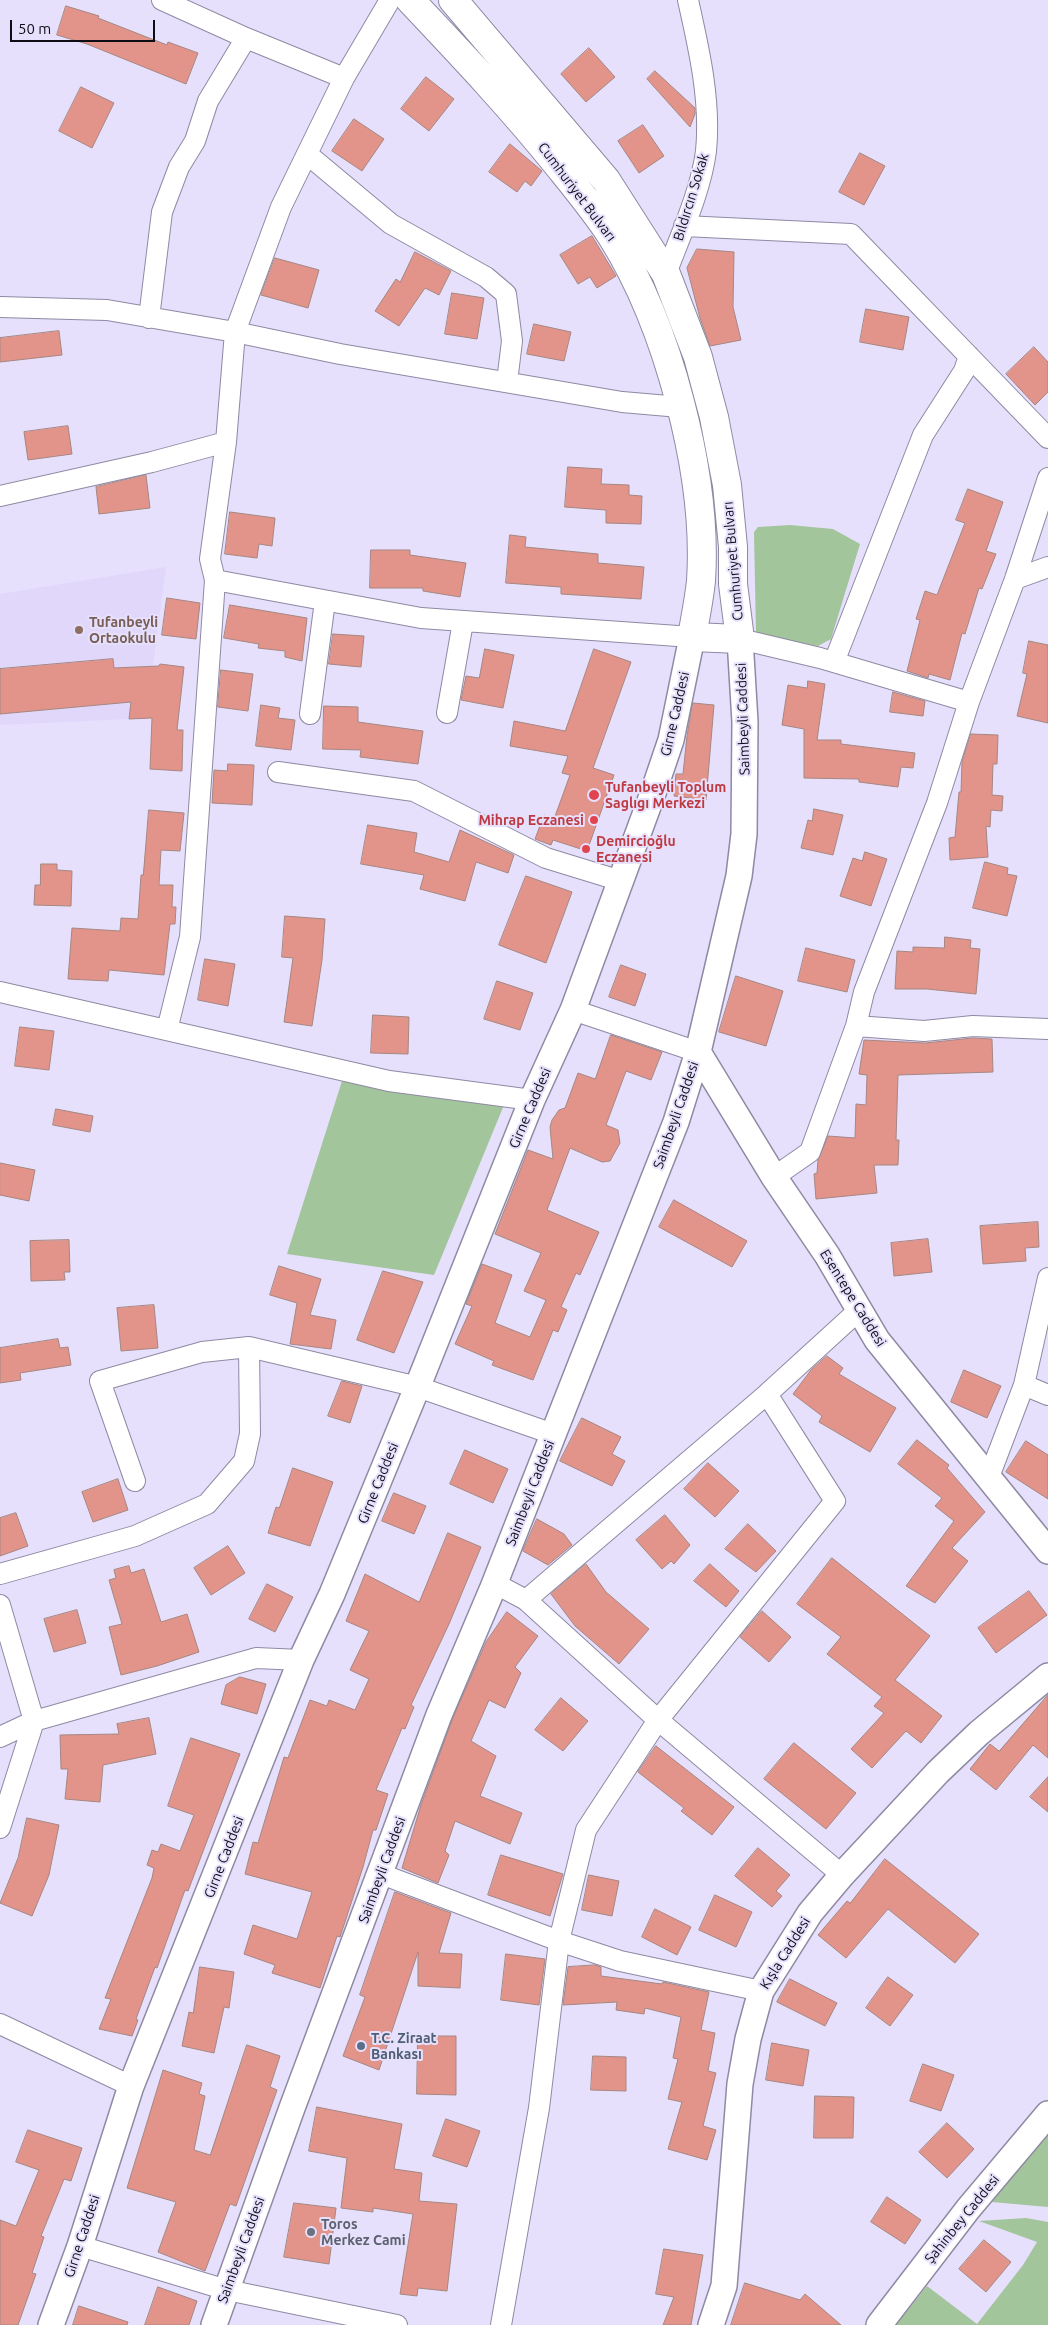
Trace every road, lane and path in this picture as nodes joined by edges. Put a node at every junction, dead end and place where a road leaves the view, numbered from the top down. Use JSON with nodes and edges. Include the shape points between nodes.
{"nodes":[{"id":1,"x":162,"y":0,"type":"edge"},
{"id":2,"x":390,"y":0,"type":"edge"},
{"id":3,"x":410,"y":0,"type":"edge"},
{"id":4,"x":453,"y":0,"type":"edge"},
{"id":5,"x":688,"y":0,"type":"edge"},
{"id":6,"x":246,"y":38,"type":"junction"},
{"id":7,"x":344,"y":78,"type":"junction"},
{"id":8,"x":306,"y":154,"type":"junction"},
{"id":9,"x":684,"y":226,"type":"junction"},
{"id":10,"x":666,"y":274,"type":"junction"},
{"id":11,"x":644,"y":296,"type":"junction"},
{"id":12,"x":0,"y":306,"type":"edge"},
{"id":13,"x":149,"y":318,"type":"junction"},
{"id":14,"x":235,"y":332,"type":"junction"},
{"id":15,"x":969,"y":356,"type":"junction"},
{"id":16,"x":507,"y":382,"type":"junction"},
{"id":17,"x":680,"y":407,"type":"junction"},
{"id":18,"x":1048,"y":438,"type":"edge"},
{"id":19,"x":226,"y":442,"type":"junction"},
{"id":20,"x":1048,"y":478,"type":"edge"},
{"id":21,"x":0,"y":496,"type":"edge"},
{"id":22,"x":1048,"y":567,"type":"edge"},
{"id":23,"x":1015,"y":579,"type":"junction"},
{"id":24,"x":215,"y":580,"type":"junction"},
{"id":25,"x":325,"y":601,"type":"junction"},
{"id":26,"x":463,"y":622,"type":"junction"},
{"id":27,"x":692,"y":637,"type":"junction"},
{"id":28,"x":740,"y":639,"type":"junction"},
{"id":29,"x":834,"y":662,"type":"junction"},
{"id":30,"x":970,"y":702,"type":"junction"},
{"id":31,"x":447,"y":713,"type":"dead end"},
{"id":32,"x":310,"y":714,"type":"dead end"},
{"id":33,"x":278,"y":772,"type":"dead end"},
{"id":34,"x":621,"y":881,"type":"junction"},
{"id":35,"x":0,"y":992,"type":"edge"},
{"id":36,"x":573,"y":1010,"type":"junction"},
{"id":37,"x":856,"y":1026,"type":"junction"},
{"id":38,"x":1048,"y":1029,"type":"edge"},
{"id":39,"x":167,"y":1030,"type":"junction"},
{"id":40,"x":698,"y":1052,"type":"junction"},
{"id":41,"x":532,"y":1100,"type":"junction"},
{"id":42,"x":774,"y":1177,"type":"junction"},
{"id":43,"x":1048,"y":1278,"type":"edge"},
{"id":44,"x":858,"y":1311,"type":"junction"},
{"id":45,"x":249,"y":1347,"type":"junction"},
{"id":46,"x":1024,"y":1385,"type":"junction"},
{"id":47,"x":418,"y":1387,"type":"junction"},
{"id":48,"x":767,"y":1394,"type":"junction"},
{"id":49,"x":1048,"y":1395,"type":"edge"},
{"id":50,"x":553,"y":1434,"type":"junction"},
{"id":51,"x":989,"y":1477,"type":"junction"},
{"id":52,"x":134,"y":1481,"type":"dead end"},
{"id":53,"x":1048,"y":1551,"type":"edge"},
{"id":54,"x":0,"y":1574,"type":"edge"},
{"id":55,"x":494,"y":1583,"type":"junction"},
{"id":56,"x":526,"y":1600,"type":"junction"},
{"id":57,"x":0,"y":1605,"type":"edge"},
{"id":58,"x":301,"y":1660,"type":"junction"},
{"id":59,"x":1048,"y":1676,"type":"edge"},
{"id":60,"x":658,"y":1720,"type":"junction"},
{"id":61,"x":34,"y":1721,"type":"junction"},
{"id":62,"x":0,"y":1737,"type":"edge"},
{"id":63,"x":0,"y":1828,"type":"edge"},
{"id":64,"x":381,"y":1874,"type":"junction"},
{"id":65,"x":842,"y":1875,"type":"junction"},
{"id":66,"x":559,"y":1941,"type":"junction"},
{"id":67,"x":761,"y":1991,"type":"junction"},
{"id":68,"x":0,"y":2024,"type":"edge"},
{"id":69,"x":131,"y":2086,"type":"junction"},
{"id":70,"x":1048,"y":2114,"type":"edge"},
{"id":71,"x":80,"y":2246,"type":"junction"},
{"id":72,"x":227,"y":2290,"type":"junction"},
{"id":73,"x":51,"y":2325,"type":"edge"},
{"id":74,"x":214,"y":2325,"type":"edge"},
{"id":75,"x":397,"y":2325,"type":"edge"},
{"id":76,"x":501,"y":2325,"type":"edge"},
{"id":77,"x":711,"y":2325,"type":"edge"},
{"id":78,"x":879,"y":2325,"type":"edge"}],
"edges":[{"from":1,"to":6,"type":"street"},
{"from":2,"to":7,"type":"street"},
{"from":3,"to":11,"type":"main road","name":"Cumhuriyet Bulvarı","via":[[530,130],[591,206]]},
{"from":4,"to":10,"type":"main road","name":"Cumhuriyet Bulvarı","via":[[606,180]]},
{"from":5,"to":9,"type":"street","name":"Bıldırcın Sokak","via":[[699,52],[707,130],[706,152]]},
{"from":6,"to":7,"type":"street"},
{"from":6,"to":13,"type":"street","via":[[208,101],[195,141],[180,167],[162,212]]},
{"from":7,"to":8,"type":"street"},
{"from":8,"to":14,"type":"street","via":[[281,207]]},
{"from":8,"to":16,"type":"street","via":[[391,224],[486,277],[506,294],[512,341]]},
{"from":9,"to":10,"type":"street","name":"Bıldırcın Sokak"},
{"from":9,"to":15,"type":"street","via":[[851,234]]},
{"from":10,"to":11,"type":"main road"},
{"from":10,"to":28,"type":"main road","name":"Cumhuriyet Bulvarı","via":[[698,357],[714,417],[730,511],[733,584]]},
{"from":11,"to":17,"type":"main road","name":"Cumhuriyet Bulvarı"},
{"from":12,"to":13,"type":"street","via":[[107,310]]},
{"from":13,"to":14,"type":"street"},
{"from":14,"to":16,"type":"street","via":[[340,354]]},
{"from":14,"to":19,"type":"street"},
{"from":15,"to":18,"type":"street"},
{"from":15,"to":29,"type":"street","via":[[964,371],[922,435]]},
{"from":16,"to":17,"type":"street","via":[[622,402]]},
{"from":17,"to":27,"type":"main road","name":"Cumhuriyet Bulvarı","via":[[690,448],[700,522],[701,582]]},
{"from":19,"to":21,"type":"street"},
{"from":19,"to":24,"type":"street","via":[[210,559]]},
{"from":20,"to":23,"type":"street"},
{"from":22,"to":23,"type":"street"},
{"from":23,"to":30,"type":"street"},
{"from":24,"to":25,"type":"street"},
{"from":24,"to":39,"type":"street","via":[[190,937]]},
{"from":25,"to":26,"type":"street"},
{"from":25,"to":32,"type":"street"},
{"from":26,"to":27,"type":"street"},
{"from":26,"to":31,"type":"street"},
{"from":27,"to":28,"type":"main road","name":"Cumhuriyet Bulvarı"},
{"from":27,"to":34,"type":"street","name":"Girne Caddesi","via":[[670,740]]},
{"from":28,"to":29,"type":"street"},
{"from":28,"to":40,"type":"street","name":"Saimbeyli Caddesi","via":[[745,722],[744,834],[739,876]]},
{"from":29,"to":30,"type":"street"},
{"from":30,"to":37,"type":"street","via":[[937,803],[864,992]]},
{"from":33,"to":34,"type":"street","via":[[414,791],[546,858]]},
{"from":34,"to":36,"type":"street","name":"Girne Caddesi"},
{"from":35,"to":39,"type":"street"},
{"from":36,"to":40,"type":"street"},
{"from":36,"to":41,"type":"street","name":"Girne Caddesi"},
{"from":37,"to":38,"type":"street","via":[[924,1031],[973,1026]]},
{"from":37,"to":42,"type":"street","via":[[810,1152]]},
{"from":39,"to":41,"type":"street","via":[[390,1081]]},
{"from":40,"to":42,"type":"street","name":"Esentepe Caddesi"},
{"from":40,"to":50,"type":"street","name":"Saimbeyli Caddesi","via":[[673,1131]]},
{"from":41,"to":47,"type":"street","name":"Girne Caddesi"},
{"from":42,"to":44,"type":"street","name":"Esentepe Caddesi","via":[[827,1255]]},
{"from":43,"to":46,"type":"street"},
{"from":44,"to":48,"type":"street"},
{"from":44,"to":51,"type":"street","name":"Esentepe Caddesi","via":[[914,1387]]},
{"from":45,"to":47,"type":"street"},
{"from":45,"to":52,"type":"street","via":[[202,1352],[100,1381]]},
{"from":45,"to":54,"type":"street","via":[[250,1434],[244,1461],[207,1504],[135,1536]]},
{"from":46,"to":49,"type":"street"},
{"from":46,"to":51,"type":"street"},
{"from":47,"to":50,"type":"street"},
{"from":47,"to":58,"type":"street","name":"Girne Caddesi"},
{"from":48,"to":56,"type":"street"},
{"from":48,"to":60,"type":"street","via":[[835,1502]]},
{"from":50,"to":55,"type":"street","name":"Saimbeyli Caddesi"},
{"from":51,"to":53,"type":"street","name":"Esentepe Caddesi"},
{"from":55,"to":56,"type":"street"},
{"from":55,"to":64,"type":"street","name":"Saimbeyli Caddesi","via":[[439,1715]]},
{"from":56,"to":60,"type":"street"},
{"from":57,"to":61,"type":"street"},
{"from":58,"to":61,"type":"street","via":[[256,1658]]},
{"from":58,"to":69,"type":"street","name":"Girne Caddesi"},
{"from":59,"to":65,"type":"street","name":"Kışla Caddesi","via":[[938,1772]]},
{"from":60,"to":65,"type":"street"},
{"from":60,"to":66,"type":"street","via":[[586,1830]]},
{"from":61,"to":62,"type":"street"},
{"from":61,"to":63,"type":"street"},
{"from":64,"to":66,"type":"street"},
{"from":64,"to":72,"type":"street","name":"Saimbeyli Caddesi"},
{"from":65,"to":67,"type":"street","name":"Kışla Caddesi","via":[[810,1913]]},
{"from":66,"to":67,"type":"street","via":[[620,1961]]},
{"from":66,"to":76,"type":"street","via":[[538,2108]]},
{"from":67,"to":77,"type":"street","name":"Kışla Caddesi","via":[[740,2084],[724,2286]]},
{"from":68,"to":69,"type":"street"},
{"from":69,"to":71,"type":"street","name":"Girne Caddesi"},
{"from":70,"to":78,"type":"street","name":"Şahinbey Caddesi","via":[[968,2209]]},
{"from":71,"to":72,"type":"street"},
{"from":71,"to":73,"type":"street","name":"Girne Caddesi"},
{"from":72,"to":74,"type":"street","name":"Saimbeyli Caddesi"},
{"from":72,"to":75,"type":"street"}]}
